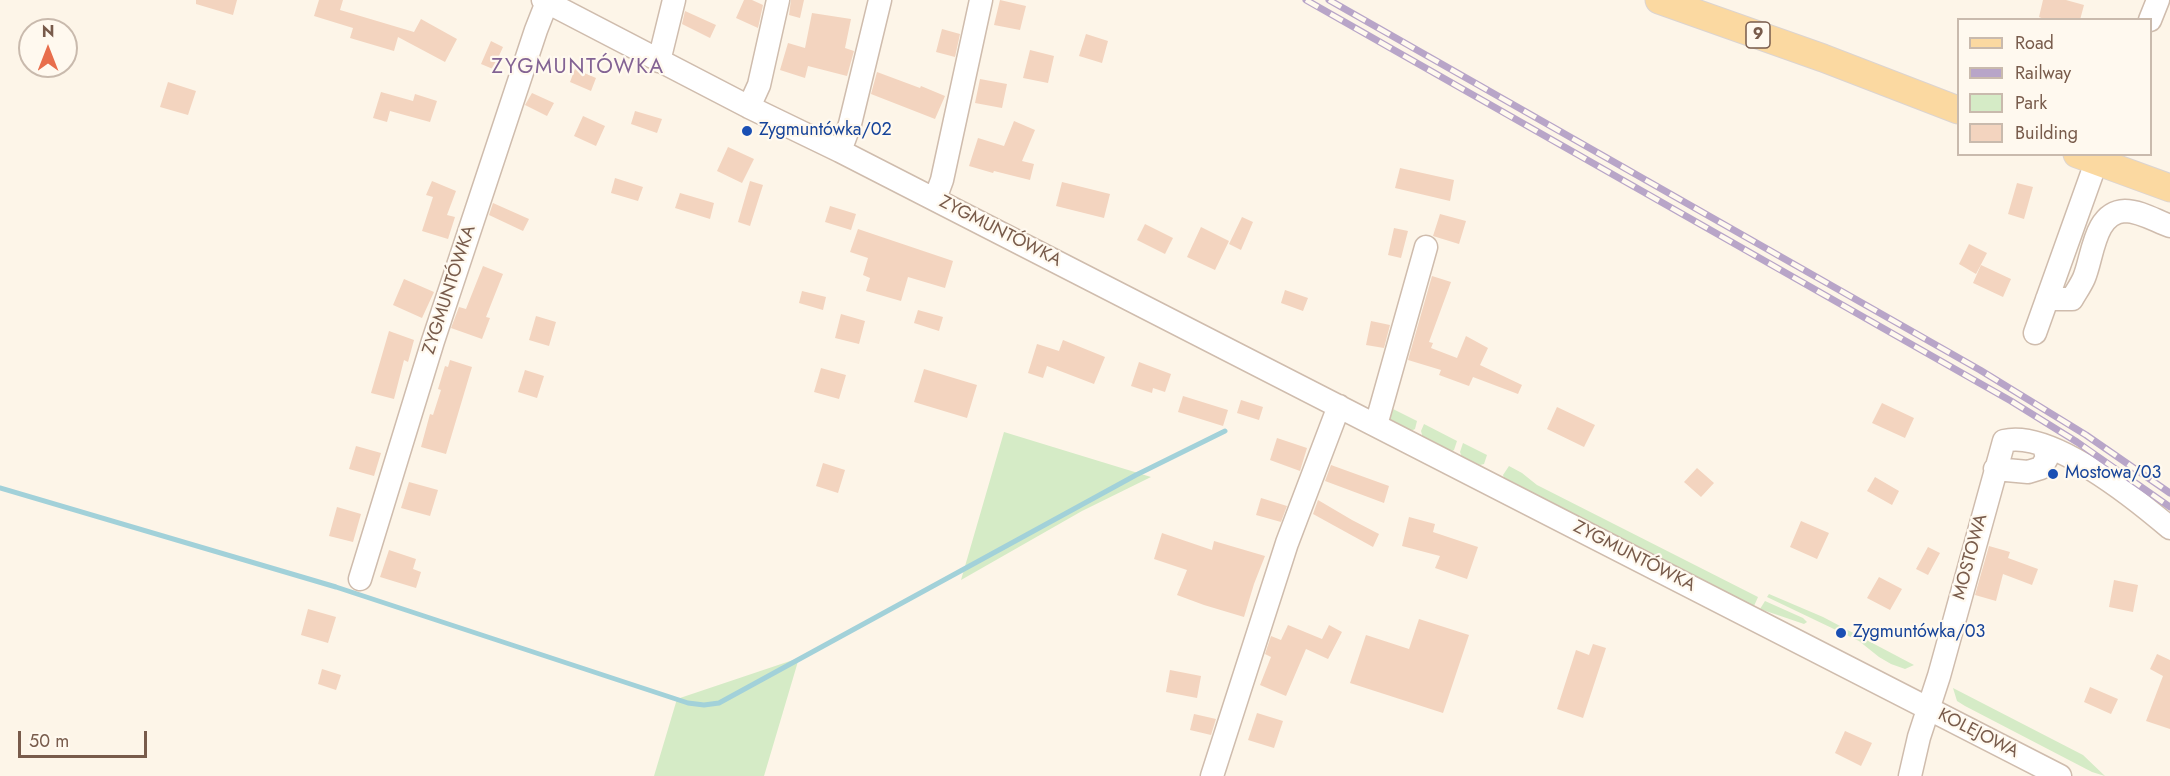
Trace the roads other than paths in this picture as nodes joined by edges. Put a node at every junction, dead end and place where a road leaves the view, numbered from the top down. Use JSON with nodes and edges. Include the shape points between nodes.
{"nodes":[{"id":1,"x":674,"y":0,"type":"edge"},
{"id":2,"x":778,"y":0,"type":"edge"},
{"id":3,"x":880,"y":0,"type":"edge"},
{"id":4,"x":981,"y":0,"type":"edge"},
{"id":5,"x":1659,"y":0,"type":"edge"},
{"id":6,"x":2158,"y":0,"type":"edge"},
{"id":7,"x":556,"y":3,"type":"edge"},
{"id":8,"x":2152,"y":18,"type":"edge"},
{"id":9,"x":660,"y":61,"type":"junction"},
{"id":10,"x":749,"y":107,"type":"junction"},
{"id":11,"x":1957,"y":109,"type":"edge"},
{"id":12,"x":840,"y":151,"type":"junction"},
{"id":13,"x":2091,"y":157,"type":"edge"},
{"id":14,"x":2170,"y":188,"type":"edge"},
{"id":15,"x":935,"y":199,"type":"junction"},
{"id":16,"x":2170,"y":226,"type":"edge"},
{"id":17,"x":1426,"y":247,"type":"dead end"},
{"id":18,"x":2047,"y":299,"type":"junction"},
{"id":19,"x":2035,"y":333,"type":"dead end"},
{"id":20,"x":1339,"y":406,"type":"junction"},
{"id":21,"x":1376,"y":425,"type":"junction"},
{"id":22,"x":2044,"y":446,"type":"junction"},
{"id":23,"x":1995,"y":469,"type":"junction"},
{"id":24,"x":2170,"y":528,"type":"edge"},
{"id":25,"x":360,"y":579,"type":"dead end"},
{"id":26,"x":1929,"y":708,"type":"junction"},
{"id":27,"x":1212,"y":776,"type":"edge"},
{"id":28,"x":1910,"y":776,"type":"edge"},
{"id":29,"x":2060,"y":776,"type":"edge"}],
"edges":[{"from":1,"to":9,"type":"street"},
{"from":2,"to":10,"type":"street","via":[[759,86]]},
{"from":3,"to":12,"type":"street"},
{"from":4,"to":15,"type":"street"},
{"from":5,"to":11,"type":"main road","number":"9"},
{"from":6,"to":8,"type":"street"},
{"from":7,"to":9,"type":"street","name":"ZYGMUNTÓWKA"},
{"from":7,"to":25,"type":"street","name":"ZYGMUNTÓWKA","via":[[536,30],[433,341]]},
{"from":9,"to":10,"type":"street","name":"ZYGMUNTÓWKA"},
{"from":10,"to":12,"type":"street","name":"ZYGMUNTÓWKA"},
{"from":12,"to":15,"type":"street","name":"ZYGMUNTÓWKA"},
{"from":13,"to":14,"type":"main road"},
{"from":13,"to":18,"type":"street"},
{"from":15,"to":20,"type":"street","name":"ZYGMUNTÓWKA"},
{"from":16,"to":18,"type":"street","via":[[2138,213],[2112,214],[2094,242],[2084,278],[2072,299]]},
{"from":17,"to":21,"type":"street"},
{"from":18,"to":19,"type":"street"},
{"from":20,"to":21,"type":"street","name":"ZYGMUNTÓWKA"},
{"from":20,"to":27,"type":"street","via":[[1287,543]]},
{"from":21,"to":26,"type":"street","name":"ZYGMUNTÓWKA"},
{"from":22,"to":23,"type":"street","via":[[2047,458],[2041,468],[2028,472]]},
{"from":22,"to":23,"type":"street","name":"MOSTOWA","via":[[2016,438],[2004,441]]},
{"from":22,"to":24,"type":"street","via":[[2089,467]]},
{"from":23,"to":26,"type":"street","name":"MOSTOWA"},
{"from":26,"to":28,"type":"street","name":"MOSTOWA"},
{"from":26,"to":29,"type":"street","name":"KOLEJOWA"}]}
